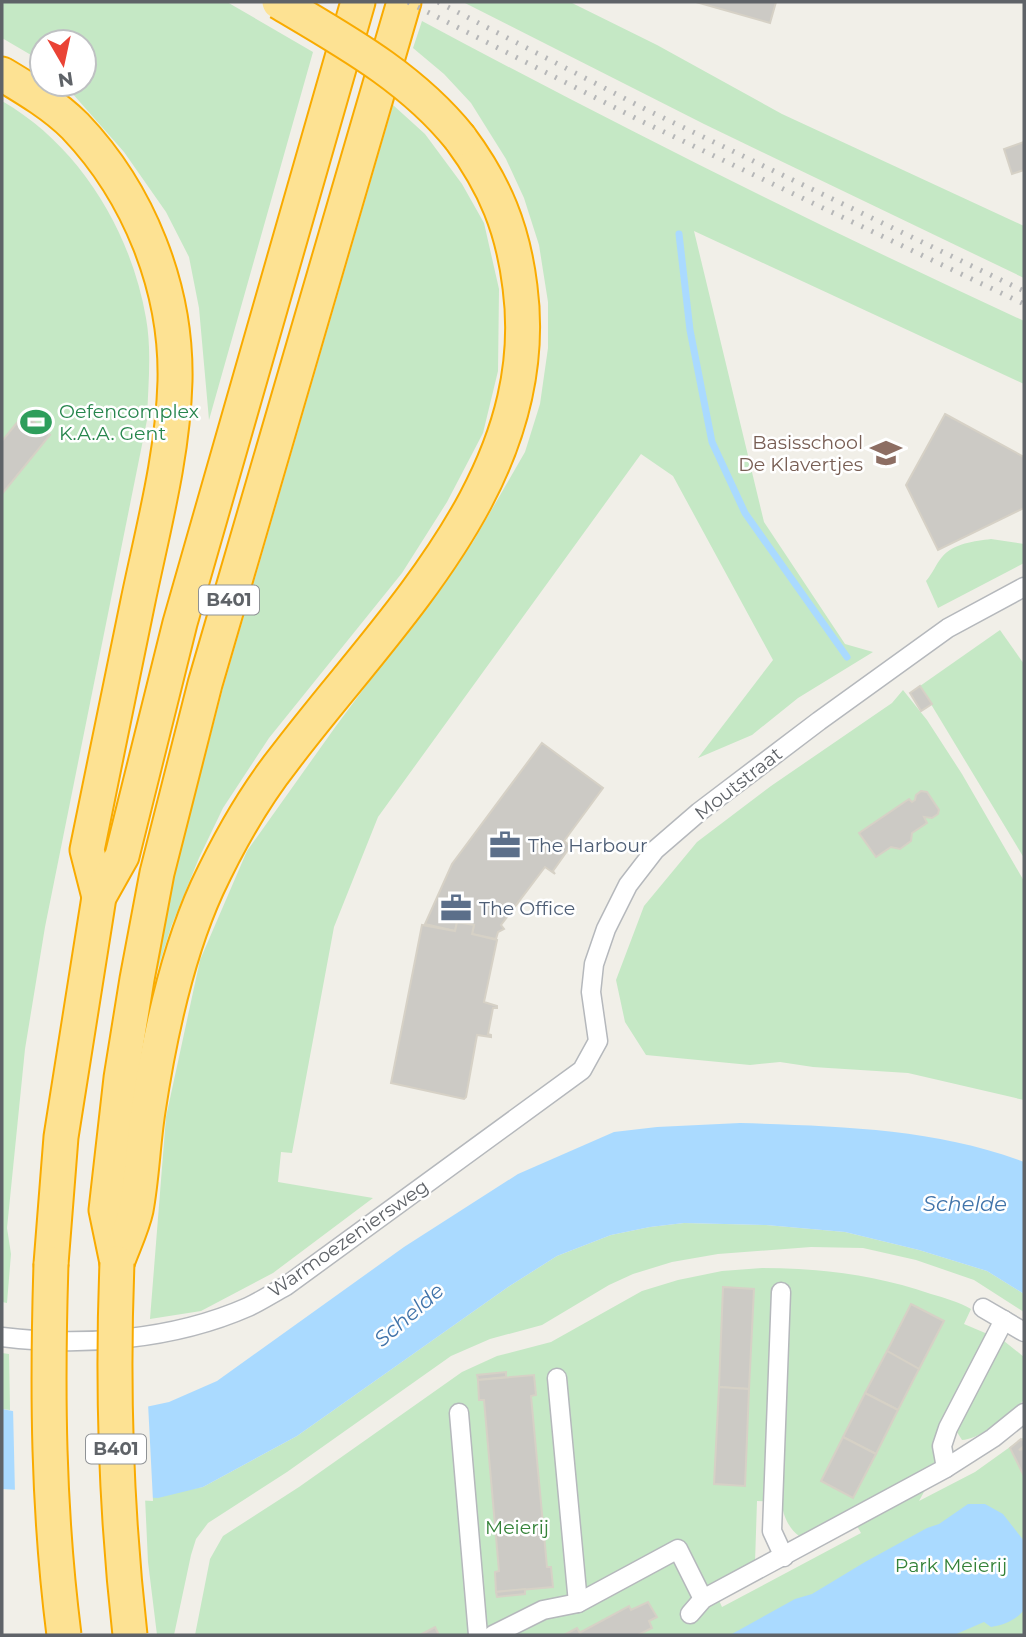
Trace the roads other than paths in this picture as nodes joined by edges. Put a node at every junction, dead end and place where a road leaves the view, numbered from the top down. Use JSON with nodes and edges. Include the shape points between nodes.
{"nodes":[{"id":1,"x":279,"y":2,"type":"edge"},
{"id":2,"x":358,"y":2,"type":"edge"},
{"id":3,"x":404,"y":2,"type":"edge"},
{"id":4,"x":2,"y":74,"type":"edge"},
{"id":5,"x":1024,"y":587,"type":"edge"},
{"id":6,"x":99,"y":897,"type":"junction"},
{"id":7,"x":582,"y":1070,"type":"joint"},
{"id":8,"x":117,"y":1263,"type":"junction"},
{"id":9,"x":781,"y":1292,"type":"dead end"},
{"id":10,"x":983,"y":1308,"type":"dead end"},
{"id":11,"x":1004,"y":1321,"type":"junction"},
{"id":12,"x":1024,"y":1332,"type":"edge"},
{"id":13,"x":2,"y":1337,"type":"edge"},
{"id":14,"x":556,"y":1378,"type":"dead end"},
{"id":15,"x":459,"y":1413,"type":"dead end"},
{"id":16,"x":1024,"y":1413,"type":"edge"},
{"id":17,"x":946,"y":1468,"type":"junction"},
{"id":18,"x":784,"y":1557,"type":"junction"},
{"id":19,"x":703,"y":1599,"type":"junction"},
{"id":20,"x":578,"y":1603,"type":"junction"},
{"id":21,"x":690,"y":1614,"type":"dead end"},
{"id":22,"x":64,"y":1635,"type":"edge"},
{"id":23,"x":130,"y":1635,"type":"edge"},
{"id":24,"x":478,"y":1635,"type":"edge"},
{"id":25,"x":493,"y":1635,"type":"edge"}],
"edges":[{"from":1,"to":8,"type":"highway","number":"B401","bridge":true,"via":[[378,62],[434,110],[482,167],[501,207],[518,269],[521,359],[504,435],[439,563],[282,761],[207,889],[171,999],[148,1108],[136,1211]]},
{"from":2,"to":6,"type":"highway","number":"B401","via":[[184,610],[122,856]]},
{"from":3,"to":8,"type":"highway","number":"B401","via":[[205,684],[157,873],[121,1078],[106,1210]]},
{"from":4,"to":6,"type":"highway","number":"B401","via":[[74,125],[116,176],[138,215],[156,262],[171,323],[175,380],[170,438],[87,850]]},
{"from":5,"to":7,"type":"street","name":"Moutstraat","via":[[948,628],[818,721],[655,850],[628,886],[594,964],[591,992],[598,1041]]},
{"from":6,"to":22,"type":"highway","number":"B401","bridge":true,"via":[[61,1137],[51,1264],[50,1483]]},
{"from":7,"to":13,"type":"street","name":"Warmoezeniersweg","via":[[286,1286],[249,1306],[160,1334],[102,1340]]},
{"from":8,"to":23,"type":"highway","number":"B401","bridge":true,"via":[[118,1518]]},
{"from":9,"to":18,"type":"street","via":[[772,1531]]},
{"from":10,"to":11,"type":"street"},
{"from":11,"to":12,"type":"street"},
{"from":11,"to":17,"type":"street","via":[[948,1427],[942,1447]]},
{"from":14,"to":20,"type":"street"},
{"from":15,"to":24,"type":"street"},
{"from":16,"to":17,"type":"street"},
{"from":17,"to":18,"type":"street"},
{"from":18,"to":19,"type":"street"},
{"from":19,"to":20,"type":"street","via":[[678,1549]]},
{"from":19,"to":21,"type":"street"},
{"from":20,"to":25,"type":"street","via":[[544,1610]]}]}
